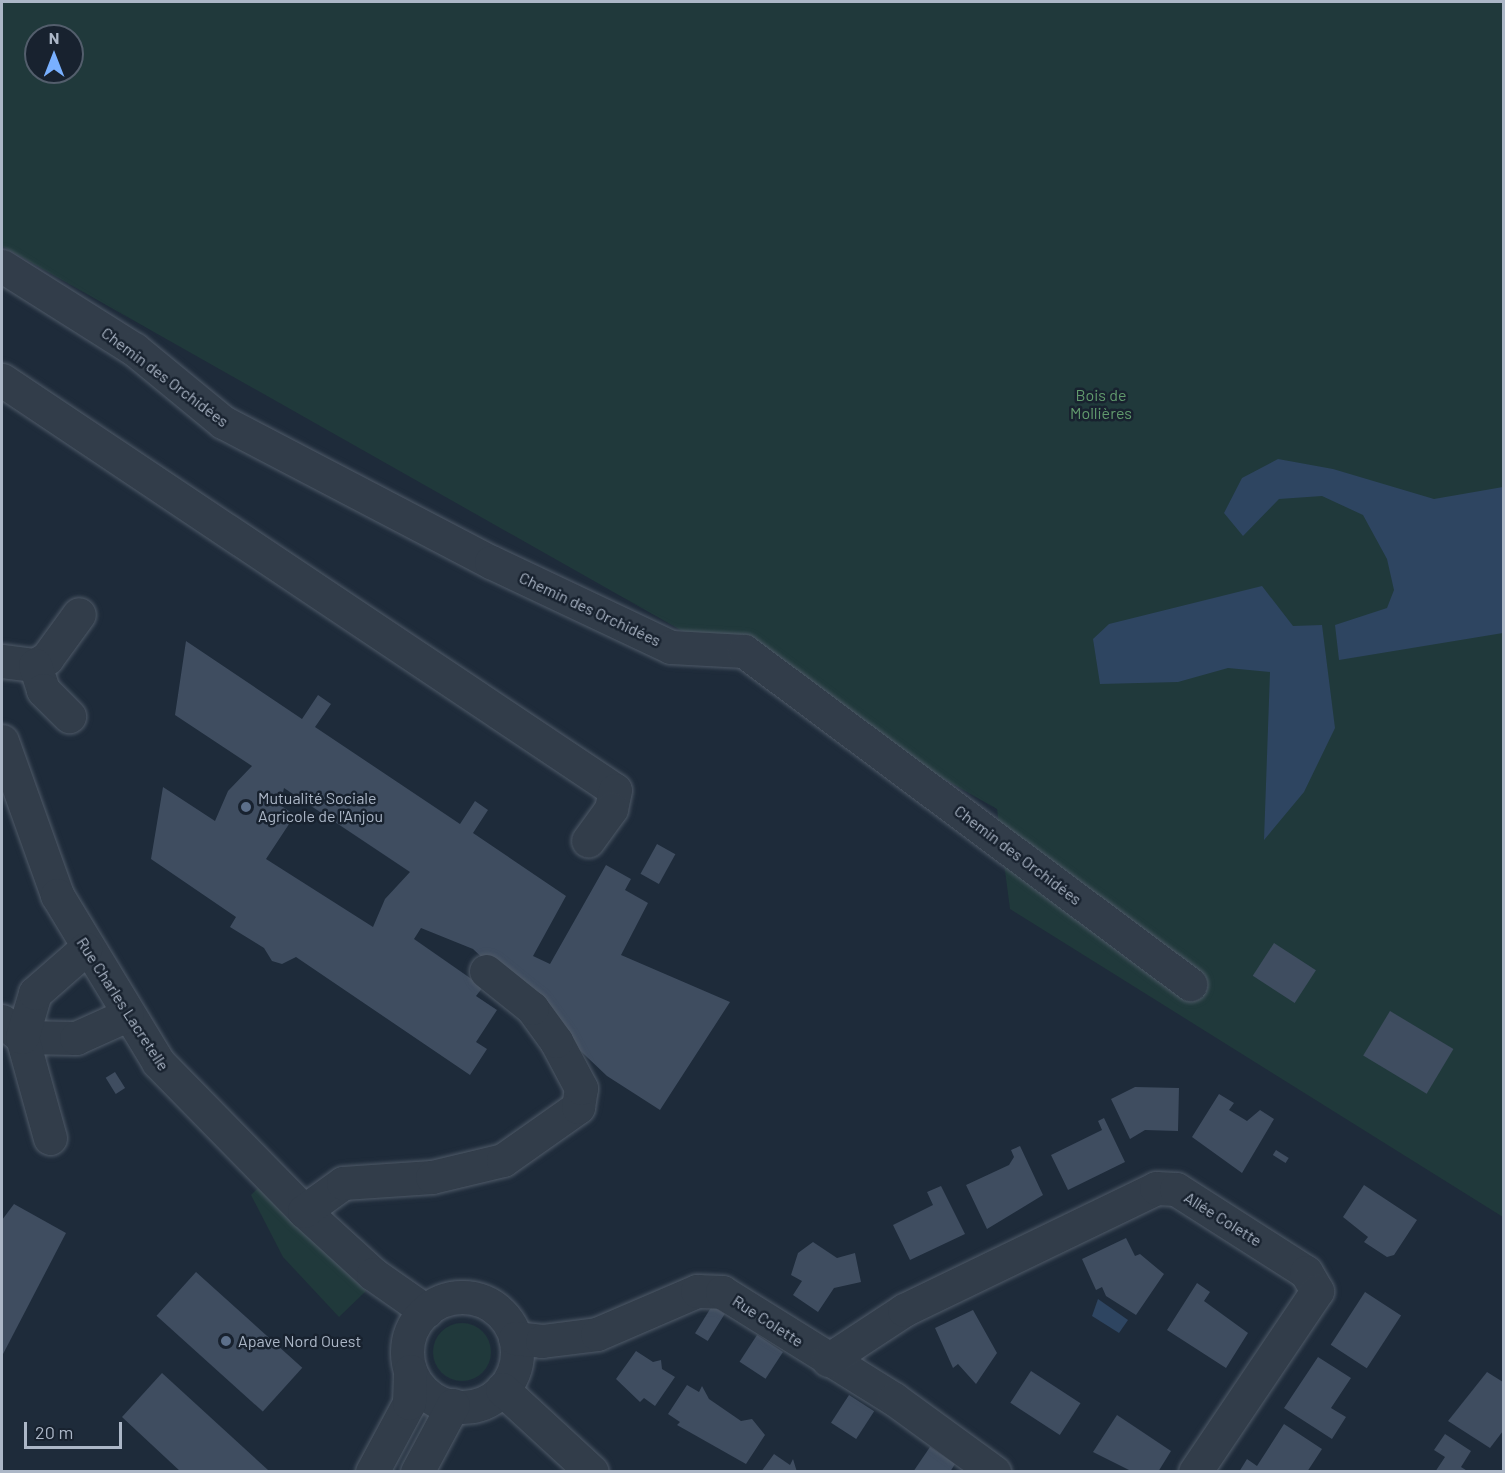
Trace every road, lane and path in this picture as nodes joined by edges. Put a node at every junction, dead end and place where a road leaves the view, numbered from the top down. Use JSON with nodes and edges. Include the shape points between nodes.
{"nodes":[{"id":1,"x":2,"y":266,"type":"edge"},
{"id":2,"x":2,"y":380,"type":"edge"},
{"id":3,"x":79,"y":614,"type":"dead end"},
{"id":4,"x":2,"y":661,"type":"edge"},
{"id":5,"x":34,"y":665,"type":"junction"},
{"id":6,"x":69,"y":716,"type":"dead end"},
{"id":7,"x":2,"y":741,"type":"edge"},
{"id":8,"x":588,"y":841,"type":"dead end"},
{"id":9,"x":85,"y":949,"type":"junction"},
{"id":10,"x":486,"y":971,"type":"dead end"},
{"id":11,"x":1190,"y":984,"type":"dead end"},
{"id":12,"x":128,"y":1015,"type":"junction"},
{"id":13,"x":12,"y":1029,"type":"edge"},
{"id":14,"x":50,"y":1138,"type":"dead end"},
{"id":15,"x":304,"y":1211,"type":"junction"},
{"id":16,"x":426,"y":1311,"type":"junction"},
{"id":17,"x":515,"y":1338,"type":"junction"},
{"id":18,"x":828,"y":1360,"type":"junction"},
{"id":19,"x":410,"y":1371,"type":"junction"},
{"id":20,"x":502,"y":1389,"type":"junction"},
{"id":21,"x":453,"y":1405,"type":"junction"},
{"id":22,"x":372,"y":1472,"type":"edge"},
{"id":23,"x":417,"y":1472,"type":"edge"},
{"id":24,"x":592,"y":1472,"type":"edge"},
{"id":25,"x":994,"y":1472,"type":"edge"},
{"id":26,"x":1195,"y":1472,"type":"edge"}],
"edges":[{"from":1,"to":11,"type":"street","name":"Chemin des Orchidées","via":[[134,349],[223,423],[491,562],[671,647],[744,651]]},
{"from":2,"to":8,"type":"street","via":[[615,790],[611,809]]},
{"from":3,"to":5,"type":"street","via":[[47,658]]},
{"from":4,"to":5,"type":"street"},
{"from":5,"to":6,"type":"street","via":[[43,690]]},
{"from":7,"to":9,"type":"street","name":"Rue Charles Lacretelle","via":[[57,895]]},
{"from":9,"to":12,"type":"street","name":"Rue Charles Lacretelle"},
{"from":9,"to":13,"type":"street","via":[[34,993]]},
{"from":10,"to":15,"type":"street","via":[[532,1008],[556,1041],[581,1088],[578,1107],[503,1160],[432,1177],[343,1183]]},
{"from":12,"to":13,"type":"street","via":[[76,1038]]},
{"from":12,"to":15,"type":"street","name":"Rue Charles Lacretelle","via":[[158,1062],[230,1142]]},
{"from":13,"to":14,"type":"street"},
{"from":15,"to":16,"type":"street","name":"Rue Charles Lacretelle","via":[[373,1274]]},
{"from":16,"to":17,"type":"street","via":[[448,1299],[478,1300],[503,1316]]},
{"from":16,"to":19,"type":"street","via":[[408,1338]]},
{"from":17,"to":18,"type":"street","name":"Rue Colette","via":[[542,1341],[597,1334],[709,1288],[739,1301]]},
{"from":17,"to":20,"type":"street","via":[[514,1367]]},
{"from":18,"to":25,"type":"street","name":"Rue Colette","via":[[894,1399]]},
{"from":18,"to":26,"type":"street","name":"Allée Colette","via":[[904,1310],[1156,1188],[1176,1189],[1306,1272],[1317,1290]]},
{"from":19,"to":21,"type":"street","via":[[427,1394]]},
{"from":19,"to":22,"type":"street","via":[[409,1403]]},
{"from":20,"to":21,"type":"street","via":[[480,1403]]},
{"from":20,"to":24,"type":"street"},
{"from":21,"to":23,"type":"street"}]}
